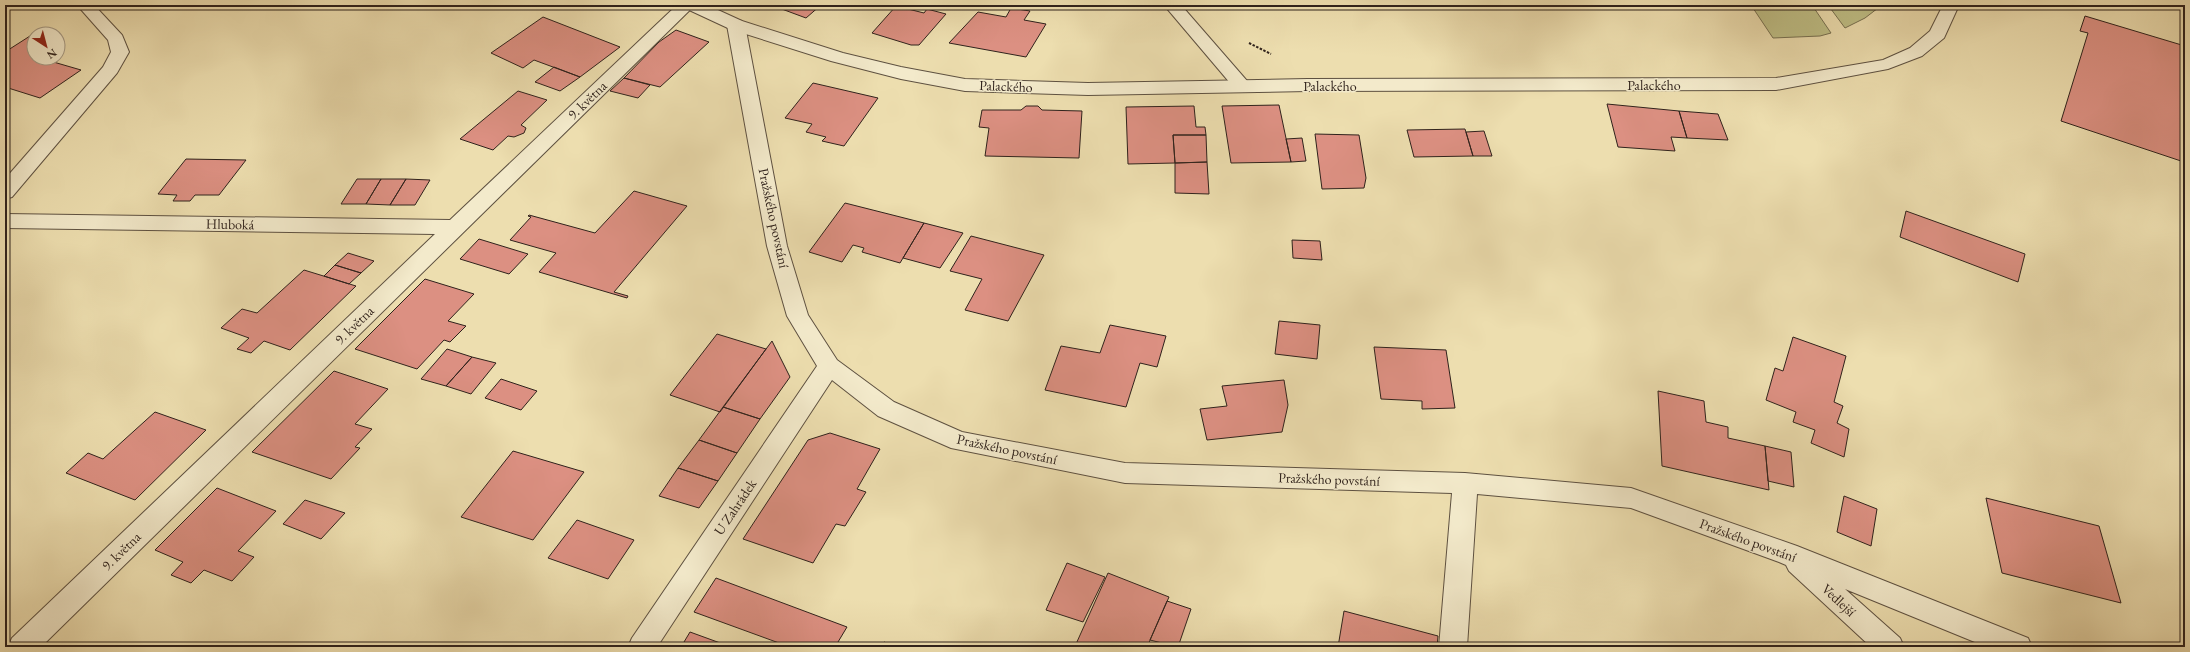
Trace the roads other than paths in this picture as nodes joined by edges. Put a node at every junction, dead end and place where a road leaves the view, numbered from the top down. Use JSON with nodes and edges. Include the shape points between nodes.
{"nodes":[{"id":1,"x":85,"y":5,"type":"edge"},
{"id":2,"x":687,"y":5,"type":"edge"},
{"id":3,"x":693,"y":5,"type":"edge"},
{"id":4,"x":1172,"y":5,"type":"edge"},
{"id":5,"x":1951,"y":5,"type":"edge"},
{"id":6,"x":736,"y":25,"type":"junction"},
{"id":7,"x":1242,"y":86,"type":"junction"},
{"id":8,"x":5,"y":192,"type":"edge"},
{"id":9,"x":5,"y":221,"type":"edge"},
{"id":10,"x":455,"y":227,"type":"junction"},
{"id":11,"x":829,"y":366,"type":"junction"},
{"id":12,"x":1465,"y":484,"type":"junction"},
{"id":13,"x":1788,"y":554,"type":"junction"},
{"id":14,"x":22,"y":647,"type":"edge"},
{"id":15,"x":642,"y":647,"type":"edge"},
{"id":16,"x":1453,"y":647,"type":"edge"},
{"id":17,"x":1890,"y":647,"type":"edge"},
{"id":18,"x":2018,"y":647,"type":"edge"}],
"edges":[{"from":1,"to":8,"type":"street","via":[[116,39],[120,52],[111,69]]},
{"from":2,"to":10,"type":"street","name":"9. května"},
{"from":3,"to":6,"type":"street","name":"Palackého"},
{"from":4,"to":7,"type":"street"},
{"from":5,"to":7,"type":"street","name":"Palackého","via":[[1938,34],[1916,52],[1888,64],[1776,84]]},
{"from":6,"to":7,"type":"street","name":"Palackého","via":[[858,62],[964,85],[1088,89]]},
{"from":6,"to":11,"type":"street","name":"Pražského povstání","via":[[777,246],[798,316]]},
{"from":9,"to":10,"type":"street","name":"Hluboká"},
{"from":10,"to":14,"type":"street","name":"9. května"},
{"from":11,"to":12,"type":"street","name":"Pražského povstání","via":[[886,409],[959,441],[1125,473]]},
{"from":11,"to":15,"type":"street","name":"U Zahrádek"},
{"from":12,"to":13,"type":"street","name":"Pražského povstání","via":[[1631,498]]},
{"from":12,"to":16,"type":"street"},
{"from":13,"to":17,"type":"street","name":"Vedlejší"},
{"from":13,"to":18,"type":"street","name":"Pražského povstání"}]}
